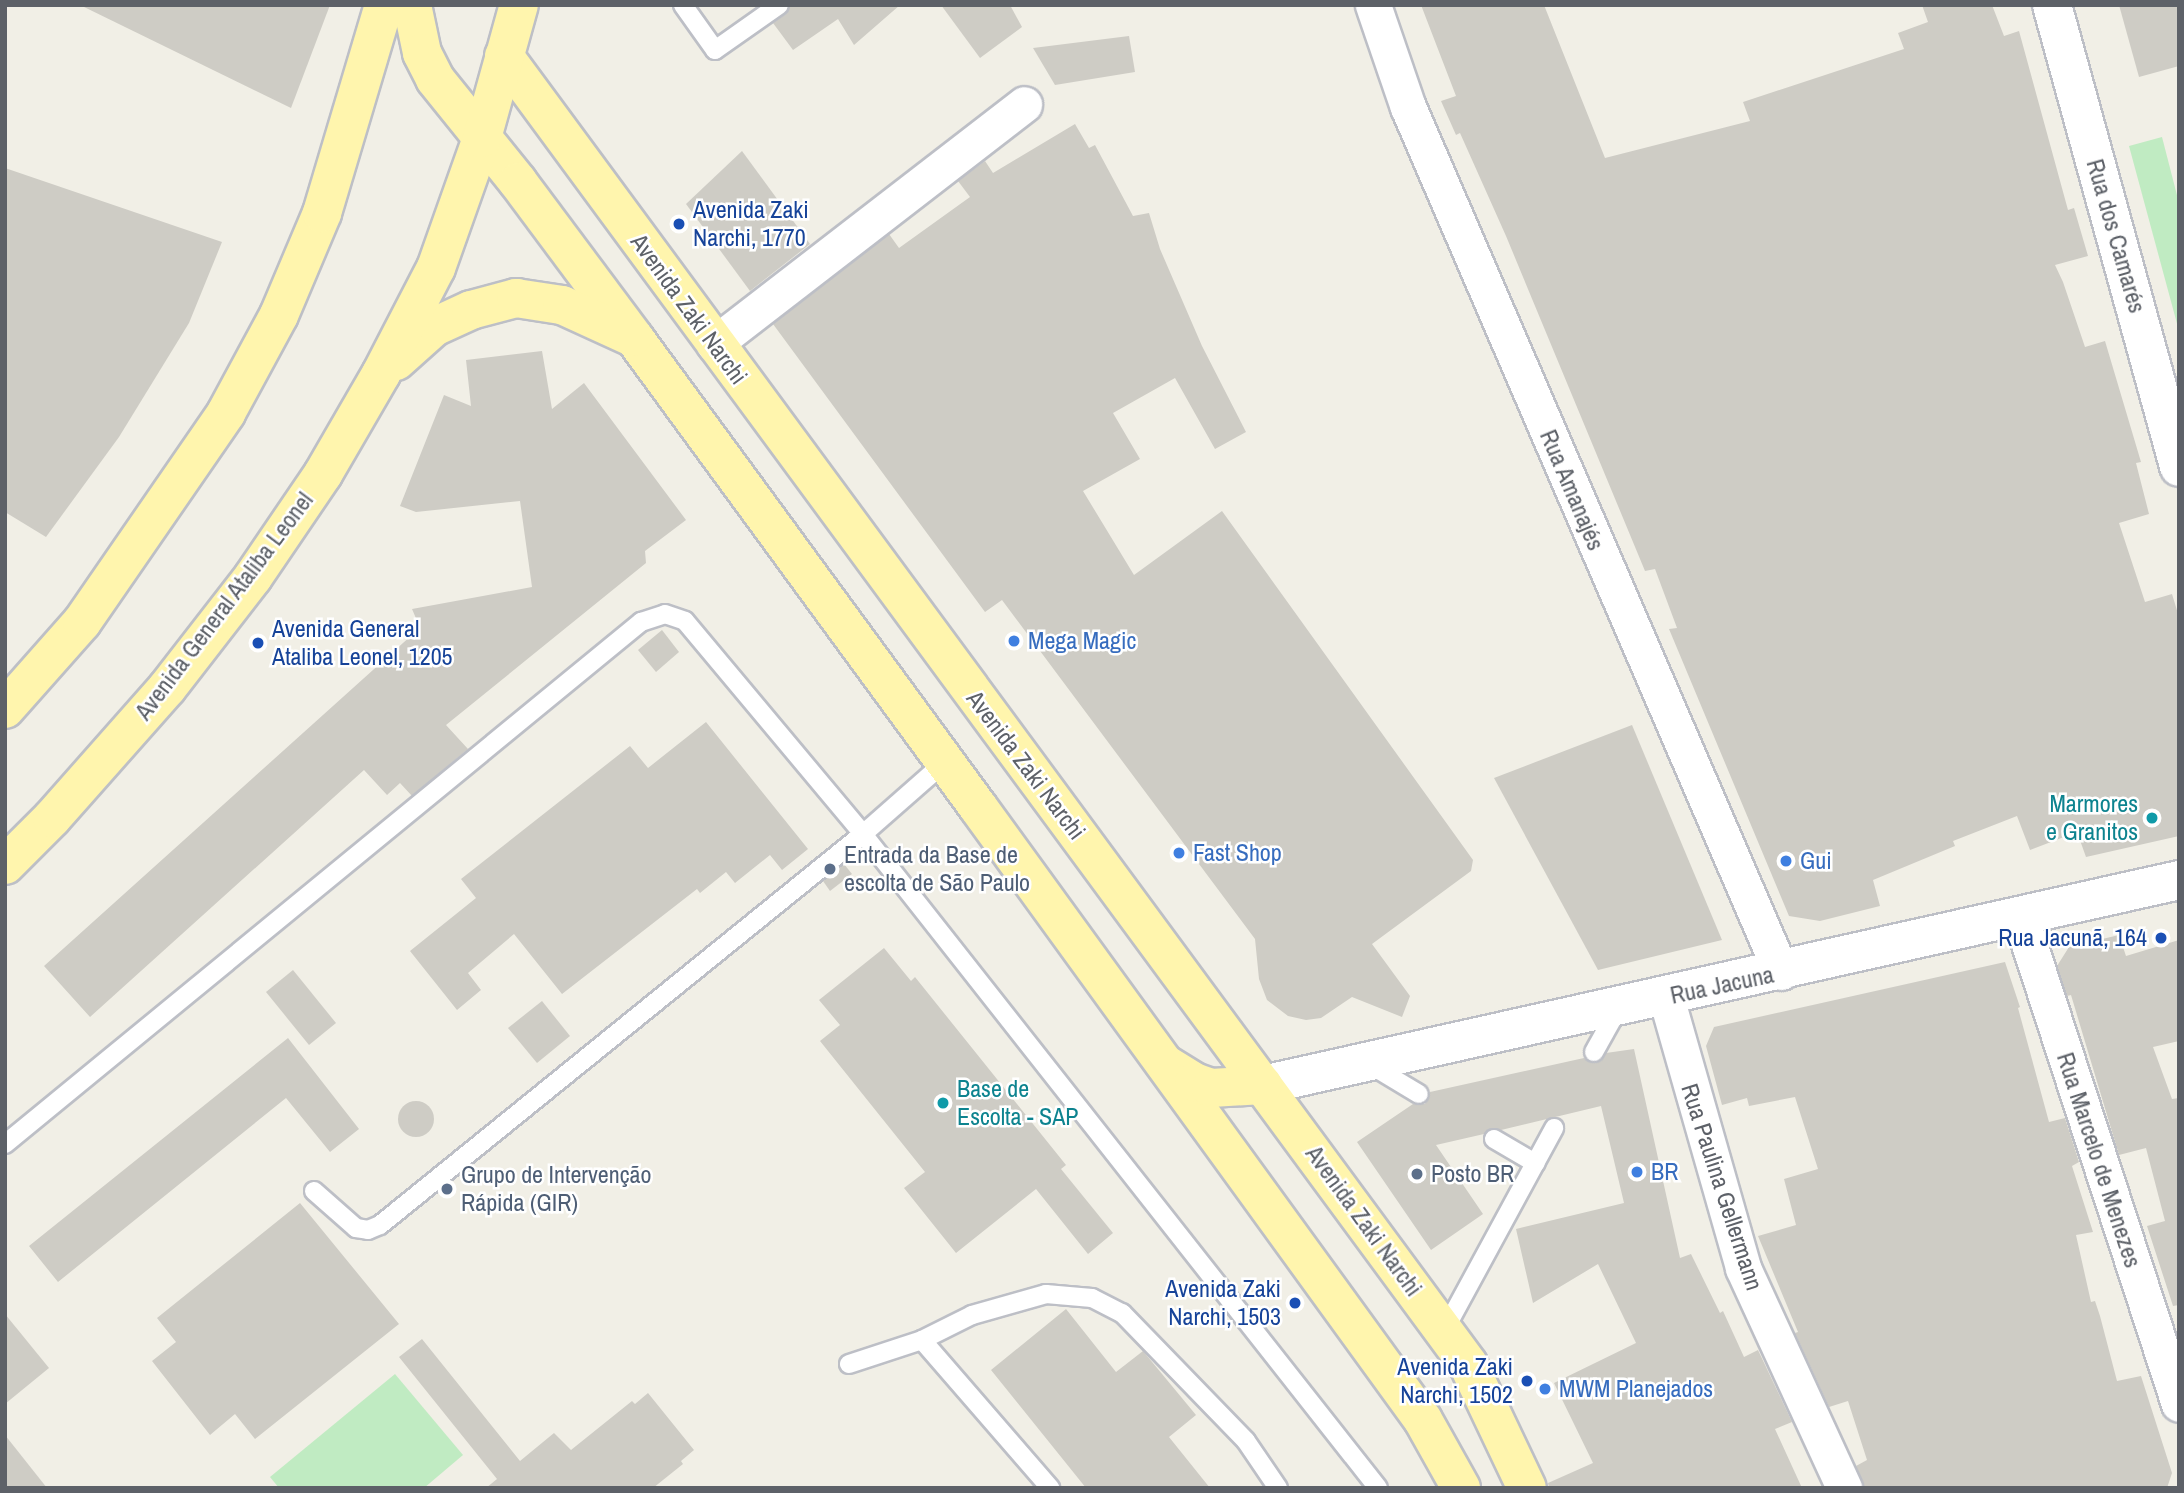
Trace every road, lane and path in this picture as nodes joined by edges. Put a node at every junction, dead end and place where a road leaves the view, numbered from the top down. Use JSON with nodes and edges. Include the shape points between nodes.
{"nodes":[{"id":1,"x":384,"y":5,"type":"edge"},
{"id":2,"x":412,"y":5,"type":"edge"},
{"id":3,"x":519,"y":5,"type":"edge"},
{"id":4,"x":683,"y":5,"type":"edge"},
{"id":5,"x":779,"y":5,"type":"edge"},
{"id":6,"x":1373,"y":5,"type":"edge"},
{"id":7,"x":2052,"y":5,"type":"edge"},
{"id":8,"x":504,"y":56,"type":"junction"},
{"id":9,"x":1024,"y":104,"type":"dead end"},
{"id":10,"x":482,"y":138,"type":"junction"},
{"id":11,"x":635,"y":339,"type":"junction"},
{"id":12,"x":714,"y":344,"type":"junction"},
{"id":13,"x":381,"y":374,"type":"junction"},
{"id":14,"x":2179,"y":467,"type":"edge"},
{"id":15,"x":5,"y":709,"type":"edge"},
{"id":16,"x":945,"y":762,"type":"junction"},
{"id":17,"x":863,"y":834,"type":"junction"},
{"id":18,"x":5,"y":866,"type":"edge"},
{"id":19,"x":2179,"y":880,"type":"edge"},
{"id":20,"x":2020,"y":916,"type":"junction"},
{"id":21,"x":1780,"y":972,"type":"junction"},
{"id":22,"x":1666,"y":997,"type":"junction"},
{"id":23,"x":1619,"y":1007,"type":"junction"},
{"id":24,"x":1594,"y":1052,"type":"dead end"},
{"id":25,"x":1366,"y":1062,"type":"junction"},
{"id":26,"x":1162,"y":1063,"type":"junction"},
{"id":27,"x":1263,"y":1085,"type":"junction"},
{"id":28,"x":1419,"y":1094,"type":"dead end"},
{"id":29,"x":1554,"y":1128,"type":"dead end"},
{"id":30,"x":1494,"y":1139,"type":"dead end"},
{"id":31,"x":5,"y":1143,"type":"edge"},
{"id":32,"x":1535,"y":1163,"type":"junction"},
{"id":33,"x":314,"y":1191,"type":"dead end"},
{"id":34,"x":1444,"y":1331,"type":"junction"},
{"id":35,"x":922,"y":1340,"type":"junction"},
{"id":36,"x":849,"y":1364,"type":"dead end"},
{"id":37,"x":2179,"y":1404,"type":"edge"},
{"id":38,"x":1050,"y":1488,"type":"edge"},
{"id":39,"x":1278,"y":1488,"type":"edge"},
{"id":40,"x":1378,"y":1488,"type":"edge"},
{"id":41,"x":1461,"y":1488,"type":"edge"},
{"id":42,"x":1527,"y":1488,"type":"edge"},
{"id":43,"x":1844,"y":1488,"type":"edge"}],
"edges":[{"from":1,"to":15,"type":"main road","via":[[322,213],[279,315],[226,413],[82,622]]},
{"from":2,"to":10,"type":"main road","via":[[422,53],[435,79]]},
{"from":3,"to":8,"type":"main road","name":"Avenida General Ataliba Leonel"},
{"from":4,"to":5,"type":"lane","via":[[715,50]]},
{"from":6,"to":21,"type":"street","name":"Rua Amanajés","via":[[1408,107]]},
{"from":7,"to":14,"type":"main road","name":"Rua dos Camarés"},
{"from":8,"to":10,"type":"main road","name":"Avenida General Ataliba Leonel"},
{"from":8,"to":12,"type":"main road","name":"Avenida Zaki Narchi"},
{"from":9,"to":12,"type":"street"},
{"from":10,"to":11,"type":"main road"},
{"from":10,"to":13,"type":"main road","name":"Avenida General Ataliba Leonel","via":[[436,268]]},
{"from":11,"to":13,"type":"main road","via":[[562,305],[516,298],[471,310],[434,327]]},
{"from":11,"to":16,"type":"main road"},
{"from":12,"to":27,"type":"main road","name":"Avenida Zaki Narchi"},
{"from":13,"to":18,"type":"main road","name":"Avenida General Ataliba Leonel","via":[[323,474],[253,577],[167,688]]},
{"from":16,"to":17,"type":"lane"},
{"from":16,"to":26,"type":"main road"},
{"from":17,"to":31,"type":"lane","via":[[685,621],[665,614],[641,622]]},
{"from":17,"to":33,"type":"lane","via":[[380,1225],[368,1230],[356,1227]]},
{"from":17,"to":40,"type":"lane"},
{"from":19,"to":20,"type":"main road","name":"Rua Jacuna"},
{"from":20,"to":21,"type":"main road","name":"Rua Jacuna"},
{"from":20,"to":37,"type":"street","name":"Rua Marcelo de Menezes"},
{"from":21,"to":22,"type":"main road","name":"Rua Jacuna"},
{"from":22,"to":23,"type":"main road","name":"Rua Jacuna"},
{"from":22,"to":43,"type":"street","name":"Rua Paulina Gellermann","via":[[1743,1268]]},
{"from":23,"to":24,"type":"lane"},
{"from":23,"to":25,"type":"main road","name":"Rua Jacuna"},
{"from":25,"to":27,"type":"main road","name":"Rua Jacuna"},
{"from":25,"to":28,"type":"lane"},
{"from":26,"to":27,"type":"main road","via":[[1211,1088]]},
{"from":26,"to":41,"type":"main road","via":[[1423,1420]]},
{"from":27,"to":34,"type":"main road","name":"Avenida Zaki Narchi"},
{"from":29,"to":32,"type":"lane"},
{"from":30,"to":32,"type":"lane"},
{"from":32,"to":34,"type":"lane"},
{"from":34,"to":42,"type":"main road","name":"Avenida Zaki Narchi","via":[[1468,1364]]},
{"from":35,"to":36,"type":"lane"},
{"from":35,"to":38,"type":"lane"},
{"from":35,"to":39,"type":"lane","via":[[972,1315],[1046,1294],[1092,1298],[1122,1313],[1246,1441]]}]}
